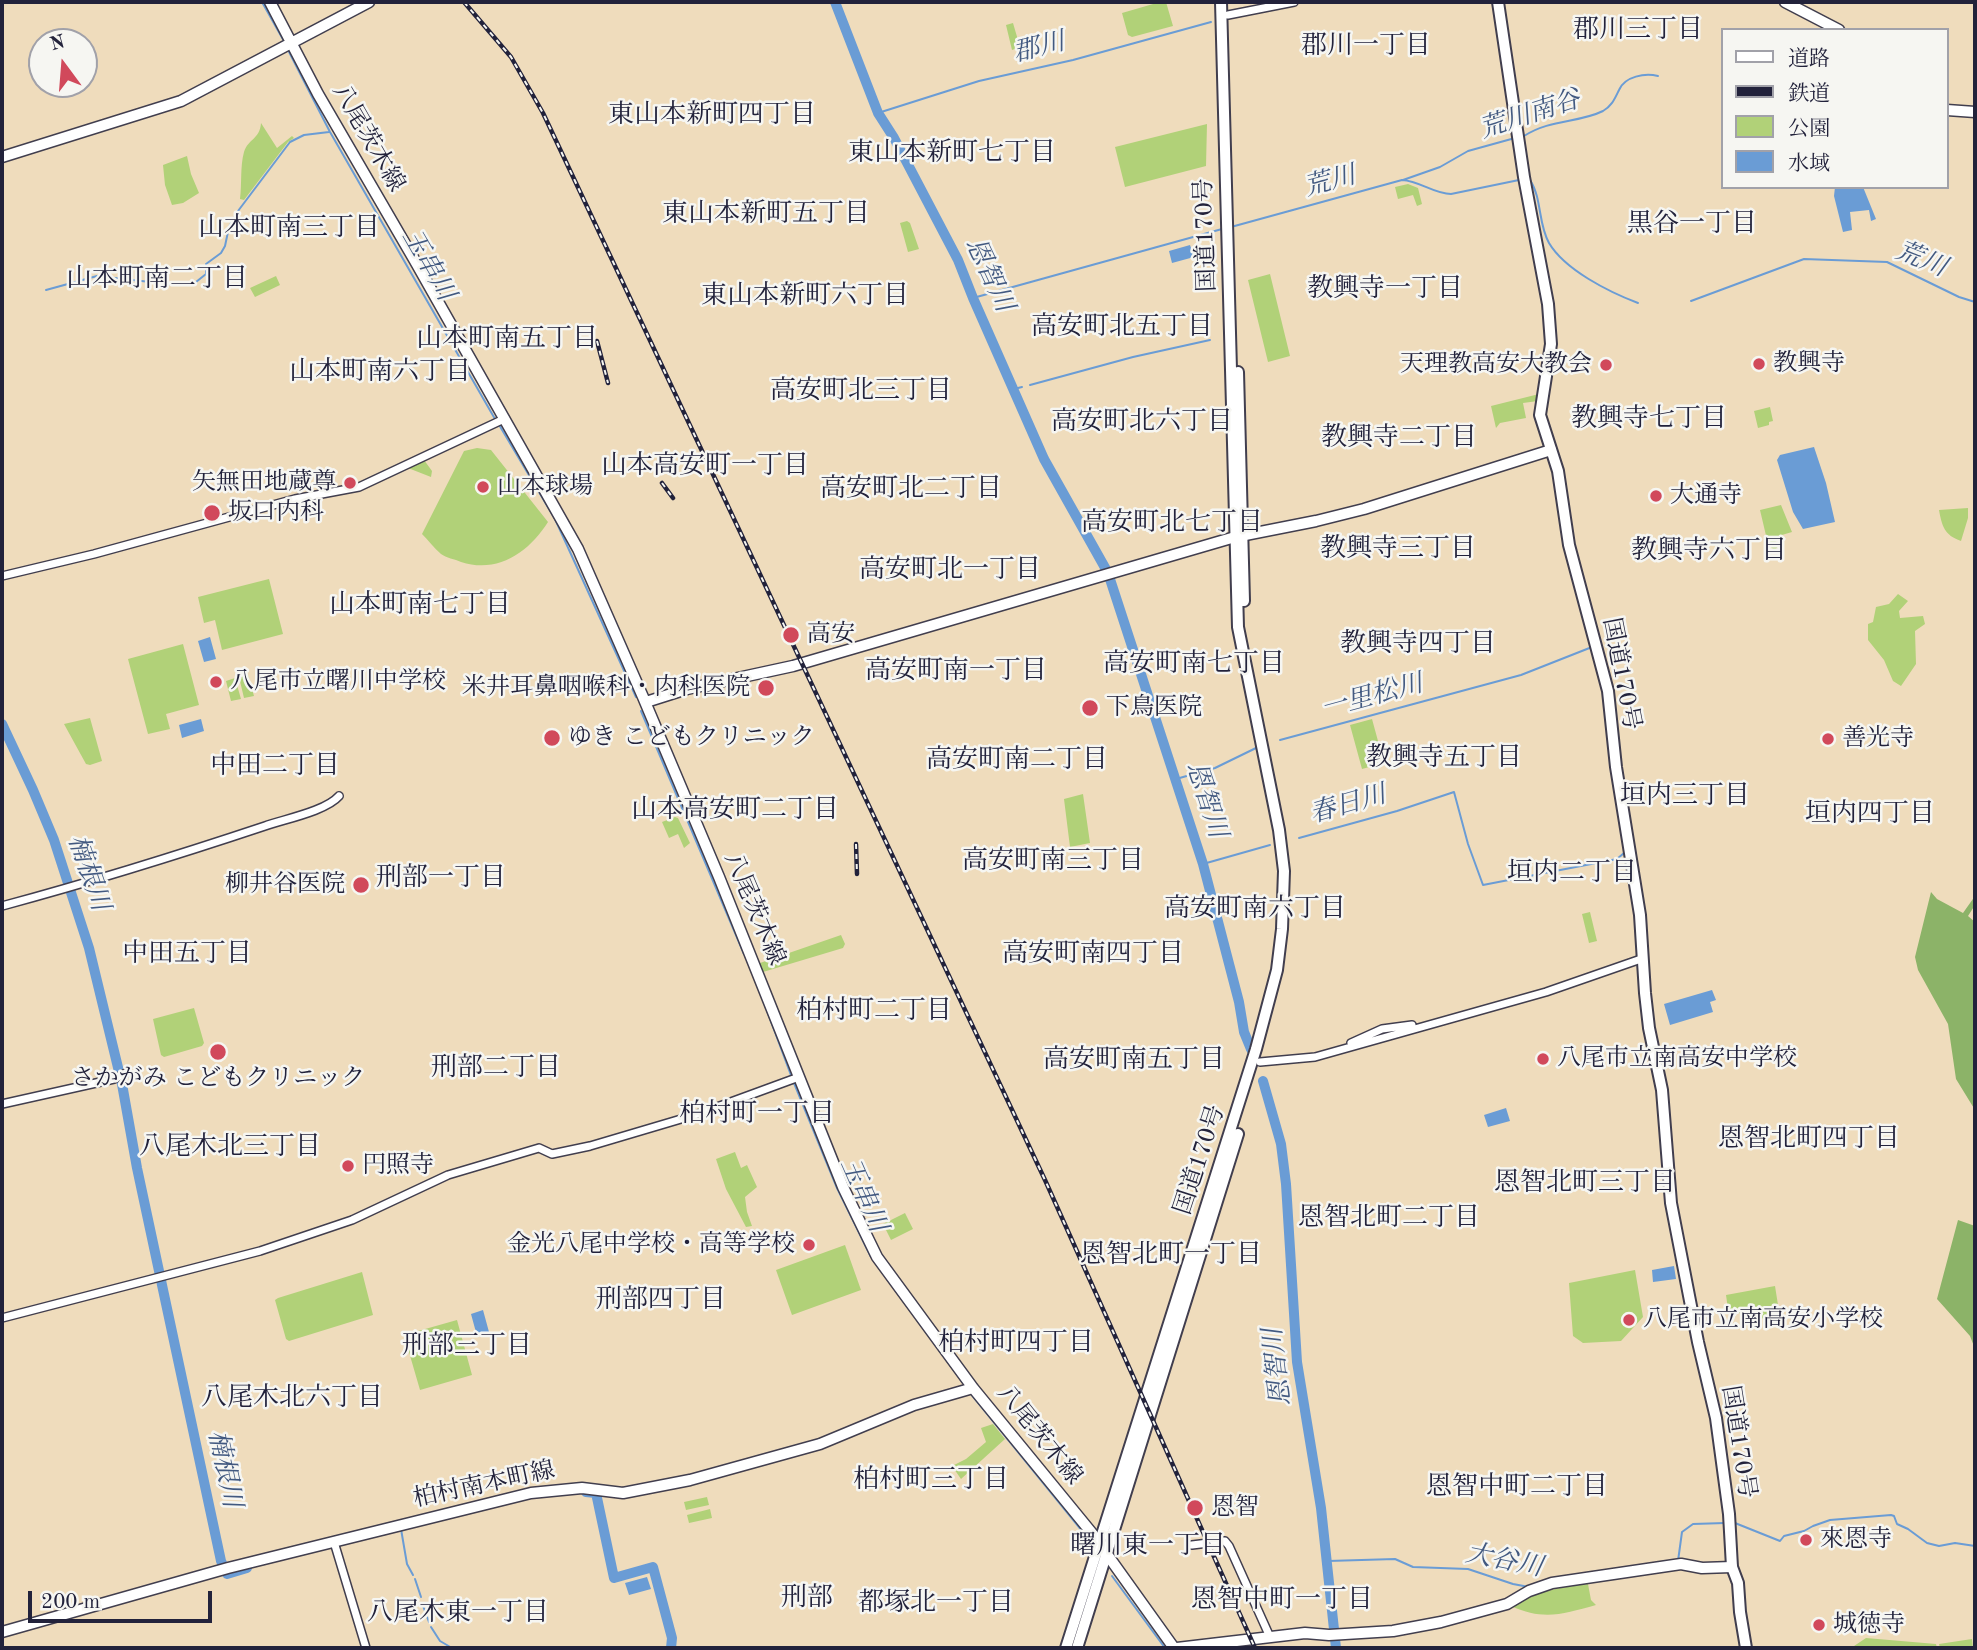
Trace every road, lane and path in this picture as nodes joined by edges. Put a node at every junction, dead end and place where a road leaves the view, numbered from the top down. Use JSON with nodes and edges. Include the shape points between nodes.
{"nodes":[{"id":1,"x":270,"y":2,"type":"edge"},
{"id":2,"x":369,"y":2,"type":"edge"},
{"id":3,"x":1222,"y":2,"type":"edge"},
{"id":4,"x":1228,"y":2,"type":"edge"},
{"id":5,"x":1294,"y":2,"type":"edge"},
{"id":6,"x":1498,"y":2,"type":"edge"},
{"id":7,"x":1785,"y":2,"type":"edge"},
{"id":8,"x":1228,"y":15,"type":"junction"},
{"id":9,"x":1835,"y":28,"type":"edge"},
{"id":10,"x":287,"y":45,"type":"junction"},
{"id":11,"x":1949,"y":110,"type":"edge"},
{"id":12,"x":1975,"y":112,"type":"edge"},
{"id":13,"x":2,"y":157,"type":"edge"},
{"id":14,"x":500,"y":421,"type":"junction"},
{"id":15,"x":1551,"y":450,"type":"junction"},
{"id":16,"x":1239,"y":536,"type":"junction"},
{"id":17,"x":2,"y":576,"type":"edge"},
{"id":18,"x":646,"y":702,"type":"junction"},
{"id":19,"x":339,"y":796,"type":"dead end"},
{"id":20,"x":2,"y":906,"type":"edge"},
{"id":21,"x":1642,"y":959,"type":"junction"},
{"id":22,"x":1259,"y":1061,"type":"junction"},
{"id":23,"x":126,"y":1073,"type":"dead end"},
{"id":24,"x":795,"y":1078,"type":"junction"},
{"id":25,"x":2,"y":1104,"type":"edge"},
{"id":26,"x":2,"y":1318,"type":"edge"},
{"id":27,"x":973,"y":1388,"type":"junction"},
{"id":28,"x":334,"y":1542,"type":"junction"},
{"id":29,"x":1192,"y":1545,"type":"dead end"},
{"id":30,"x":1103,"y":1549,"type":"junction"},
{"id":31,"x":1732,"y":1567,"type":"junction"},
{"id":32,"x":2,"y":1632,"type":"edge"},
{"id":33,"x":1270,"y":1637,"type":"junction"},
{"id":34,"x":366,"y":1648,"type":"edge"},
{"id":35,"x":1066,"y":1648,"type":"edge"},
{"id":36,"x":1077,"y":1648,"type":"edge"},
{"id":37,"x":1175,"y":1648,"type":"edge"},
{"id":38,"x":1746,"y":1648,"type":"edge"}],
"edges":[{"from":1,"to":10,"type":"main road","name":"八尾茨木線"},
{"from":2,"to":10,"type":"main road"},
{"from":3,"to":16,"type":"highway","name":"国道170号"},
{"from":4,"to":8,"type":"highway","name":"国道170号"},
{"from":5,"to":8,"type":"street"},
{"from":6,"to":15,"type":"highway","name":"国道170号","via":[[1548,304],[1551,344],[1541,415]]},
{"from":7,"to":9,"type":"main road"},
{"from":8,"to":16,"type":"highway","name":"国道170号"},
{"from":10,"to":13,"type":"main road","via":[[175,103]]},
{"from":10,"to":14,"type":"main road","name":"八尾茨木線"},
{"from":11,"to":12,"type":"main road"},
{"from":14,"to":17,"type":"street","via":[[359,487],[295,499]]},
{"from":14,"to":18,"type":"main road","name":"八尾茨木線","via":[[578,549]]},
{"from":15,"to":16,"type":"main road","via":[[1364,509]]},
{"from":15,"to":21,"type":"highway","name":"国道170号","via":[[1569,545],[1608,691],[1640,915]]},
{"from":16,"to":18,"type":"main road","via":[[793,666]]},
{"from":16,"to":22,"type":"highway","name":"国道170号","via":[[1241,651],[1284,871],[1277,970],[1259,1041]]},
{"from":16,"to":22,"type":"highway","name":"国道170号","via":[[1248,648],[1286,829],[1290,870],[1283,972]]},
{"from":18,"to":24,"type":"main road","name":"八尾茨木線","via":[[761,979]]},
{"from":19,"to":20,"type":"street","via":[[325,806]]},
{"from":21,"to":22,"type":"street","via":[[1448,1019],[1382,1029],[1306,1060]]},
{"from":21,"to":31,"type":"highway","name":"国道170号","via":[[1648,1028],[1662,1090],[1671,1203],[1716,1418]]},
{"from":22,"to":30,"type":"highway","name":"国道170号"},
{"from":22,"to":30,"type":"highway","name":"国道170号","via":[[1213,1218]]},
{"from":23,"to":25,"type":"street"},
{"from":24,"to":26,"type":"street","via":[[698,1114],[590,1146],[552,1154],[538,1149],[448,1175],[352,1220],[260,1251]]},
{"from":24,"to":27,"type":"main road","name":"八尾茨木線","via":[[877,1257]]},
{"from":27,"to":28,"type":"main road","name":"柏村南本町線","via":[[914,1405],[843,1436],[721,1472],[623,1493],[582,1488],[543,1491]]},
{"from":27,"to":30,"type":"main road","name":"八尾茨木線"},
{"from":28,"to":32,"type":"main road","name":"柏村南本町線"},
{"from":28,"to":34,"type":"street"},
{"from":29,"to":33,"type":"street","via":[[1225,1541]]},
{"from":30,"to":35,"type":"highway","name":"国道170号"},
{"from":30,"to":36,"type":"highway","name":"国道170号"},
{"from":30,"to":37,"type":"main road","name":"八尾茨木線"},
{"from":31,"to":33,"type":"main road","name":"八尾茨木線","via":[[1681,1564],[1578,1578],[1530,1591],[1507,1604],[1393,1631]]},
{"from":31,"to":38,"type":"highway","name":"国道170号"},
{"from":33,"to":37,"type":"main road","name":"八尾茨木線"}]}
